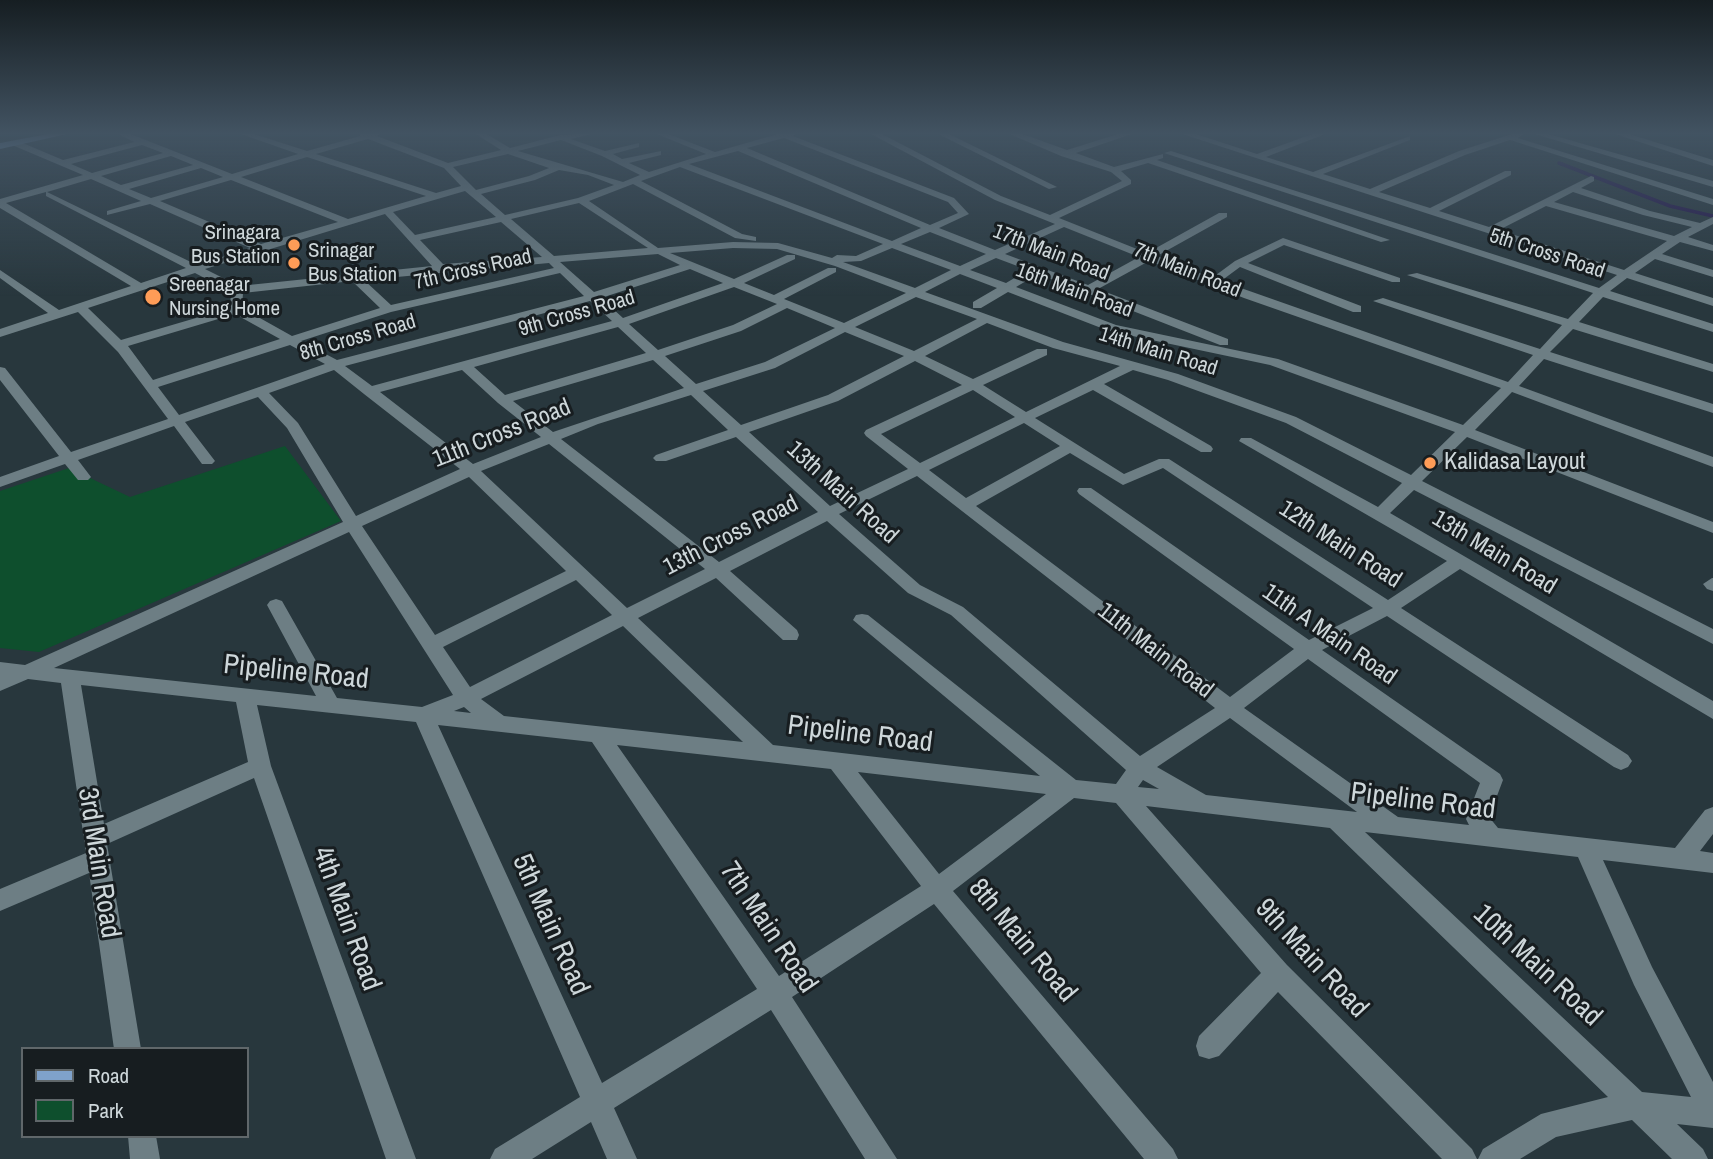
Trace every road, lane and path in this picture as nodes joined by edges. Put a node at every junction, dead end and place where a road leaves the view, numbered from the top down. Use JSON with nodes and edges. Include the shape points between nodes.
{"nodes":[{"id":1,"x":45,"y":187,"type":"edge"},
{"id":2,"x":124,"y":187,"type":"edge"},
{"id":3,"x":197,"y":187,"type":"edge"},
{"id":4,"x":257,"y":187,"type":"edge"},
{"id":5,"x":408,"y":187,"type":"edge"},
{"id":6,"x":468,"y":187,"type":"edge"},
{"id":7,"x":497,"y":187,"type":"edge"},
{"id":8,"x":508,"y":187,"type":"edge"},
{"id":9,"x":617,"y":187,"type":"edge"},
{"id":10,"x":637,"y":187,"type":"edge"},
{"id":11,"x":741,"y":187,"type":"edge"},
{"id":12,"x":831,"y":187,"type":"edge"},
{"id":13,"x":919,"y":187,"type":"edge"},
{"id":14,"x":977,"y":187,"type":"edge"},
{"id":15,"x":1117,"y":187,"type":"edge"},
{"id":16,"x":1229,"y":187,"type":"edge"},
{"id":17,"x":1275,"y":187,"type":"edge"},
{"id":18,"x":1351,"y":187,"type":"edge"},
{"id":19,"x":1384,"y":187,"type":"edge"},
{"id":20,"x":1480,"y":187,"type":"edge"},
{"id":21,"x":1666,"y":187,"type":"edge"},
{"id":22,"x":121,"y":188,"type":"joint"},
{"id":23,"x":1571,"y":188,"type":"joint"},
{"id":24,"x":474,"y":193,"type":"junction"},
{"id":25,"x":1370,"y":193,"type":"junction"},
{"id":26,"x":49,"y":194,"type":"dead end"},
{"id":27,"x":435,"y":196,"type":"junction"},
{"id":28,"x":581,"y":200,"type":"junction"},
{"id":29,"x":151,"y":201,"type":"junction"},
{"id":30,"x":1544,"y":202,"type":"junction"},
{"id":31,"x":1713,"y":202,"type":"edge"},
{"id":32,"x":0,"y":203,"type":"edge"},
{"id":33,"x":387,"y":211,"type":"junction"},
{"id":34,"x":1430,"y":212,"type":"junction"},
{"id":35,"x":111,"y":213,"type":"dead end"},
{"id":36,"x":1223,"y":215,"type":"dead end"},
{"id":37,"x":502,"y":218,"type":"junction"},
{"id":38,"x":1051,"y":218,"type":"junction"},
{"id":39,"x":347,"y":222,"type":"junction"},
{"id":40,"x":1065,"y":223,"type":"junction"},
{"id":41,"x":1708,"y":224,"type":"edge"},
{"id":42,"x":932,"y":229,"type":"junction"},
{"id":43,"x":1489,"y":231,"type":"junction"},
{"id":44,"x":413,"y":239,"type":"junction"},
{"id":45,"x":1677,"y":239,"type":"junction"},
{"id":46,"x":1385,"y":240,"type":"dead end"},
{"id":47,"x":892,"y":244,"type":"junction"},
{"id":48,"x":260,"y":248,"type":"junction"},
{"id":49,"x":1713,"y":248,"type":"edge"},
{"id":50,"x":732,"y":249,"type":"dead end"},
{"id":51,"x":998,"y":254,"type":"junction"},
{"id":52,"x":1653,"y":255,"type":"junction"},
{"id":53,"x":1151,"y":256,"type":"junction"},
{"id":54,"x":791,"y":257,"type":"dead end"},
{"id":55,"x":1239,"y":263,"type":"junction"},
{"id":56,"x":557,"y":265,"type":"junction"},
{"id":57,"x":688,"y":266,"type":"junction"},
{"id":58,"x":440,"y":268,"type":"junction"},
{"id":59,"x":193,"y":270,"type":"junction"},
{"id":60,"x":832,"y":270,"type":"dead end"},
{"id":61,"x":960,"y":270,"type":"junction"},
{"id":62,"x":1037,"y":270,"type":"junction"},
{"id":63,"x":0,"y":273,"type":"edge"},
{"id":64,"x":1713,"y":274,"type":"edge"},
{"id":65,"x":1413,"y":275,"type":"dead end"},
{"id":66,"x":1625,"y":275,"type":"junction"},
{"id":67,"x":355,"y":277,"type":"junction"},
{"id":68,"x":1396,"y":280,"type":"dead end"},
{"id":69,"x":736,"y":282,"type":"junction"},
{"id":70,"x":1213,"y":282,"type":"junction"},
{"id":71,"x":140,"y":287,"type":"junction"},
{"id":72,"x":1007,"y":288,"type":"junction"},
{"id":73,"x":1090,"y":289,"type":"junction"},
{"id":74,"x":237,"y":290,"type":"junction"},
{"id":75,"x":1601,"y":291,"type":"junction"},
{"id":76,"x":916,"y":292,"type":"junction"},
{"id":77,"x":592,"y":297,"type":"junction"},
{"id":78,"x":1379,"y":300,"type":"dead end"},
{"id":79,"x":781,"y":302,"type":"junction"},
{"id":80,"x":1713,"y":302,"type":"edge"},
{"id":81,"x":977,"y":305,"type":"dead end"},
{"id":82,"x":80,"y":307,"type":"junction"},
{"id":83,"x":388,"y":309,"type":"junction"},
{"id":84,"x":1357,"y":309,"type":"dead end"},
{"id":85,"x":236,"y":310,"type":"junction"},
{"id":86,"x":57,"y":314,"type":"junction"},
{"id":87,"x":986,"y":319,"type":"junction"},
{"id":88,"x":1571,"y":322,"type":"junction"},
{"id":89,"x":620,"y":323,"type":"junction"},
{"id":90,"x":845,"y":327,"type":"junction"},
{"id":91,"x":1713,"y":328,"type":"edge"},
{"id":92,"x":0,"y":333,"type":"edge"},
{"id":93,"x":289,"y":339,"type":"junction"},
{"id":94,"x":119,"y":345,"type":"junction"},
{"id":95,"x":1042,"y":352,"type":"dead end"},
{"id":96,"x":1543,"y":353,"type":"junction"},
{"id":97,"x":655,"y":355,"type":"junction"},
{"id":98,"x":915,"y":356,"type":"junction"},
{"id":99,"x":1273,"y":362,"type":"junction"},
{"id":100,"x":336,"y":365,"type":"junction"},
{"id":101,"x":464,"y":365,"type":"junction"},
{"id":102,"x":1133,"y":365,"type":"junction"},
{"id":103,"x":1713,"y":368,"type":"edge"},
{"id":104,"x":0,"y":371,"type":"edge"},
{"id":105,"x":151,"y":384,"type":"junction"},
{"id":106,"x":974,"y":385,"type":"junction"},
{"id":107,"x":1095,"y":385,"type":"junction"},
{"id":108,"x":1510,"y":387,"type":"junction"},
{"id":109,"x":692,"y":389,"type":"junction"},
{"id":110,"x":259,"y":390,"type":"junction"},
{"id":111,"x":369,"y":391,"type":"junction"},
{"id":112,"x":503,"y":400,"type":"junction"},
{"id":113,"x":1713,"y":409,"type":"edge"},
{"id":114,"x":1027,"y":418,"type":"junction"},
{"id":115,"x":176,"y":420,"type":"junction"},
{"id":116,"x":1463,"y":430,"type":"junction"},
{"id":117,"x":737,"y":431,"type":"junction"},
{"id":118,"x":551,"y":438,"type":"junction"},
{"id":119,"x":1246,"y":441,"type":"dead end"},
{"id":120,"x":1071,"y":446,"type":"junction"},
{"id":121,"x":1206,"y":449,"type":"dead end"},
{"id":122,"x":68,"y":458,"type":"junction"},
{"id":123,"x":661,"y":458,"type":"dead end"},
{"id":124,"x":207,"y":461,"type":"dead end"},
{"id":125,"x":1713,"y":462,"type":"edge"},
{"id":126,"x":471,"y":470,"type":"junction"},
{"id":127,"x":920,"y":470,"type":"junction"},
{"id":128,"x":83,"y":477,"type":"dead end"},
{"id":129,"x":1413,"y":481,"type":"junction"},
{"id":130,"x":0,"y":482,"type":"edge"},
{"id":131,"x":1085,"y":491,"type":"dead end"},
{"id":132,"x":966,"y":505,"type":"junction"},
{"id":133,"x":829,"y":513,"type":"junction"},
{"id":134,"x":1380,"y":514,"type":"junction"},
{"id":135,"x":352,"y":523,"type":"junction"},
{"id":136,"x":1713,"y":528,"type":"edge"},
{"id":137,"x":1459,"y":561,"type":"junction"},
{"id":138,"x":718,"y":570,"type":"junction"},
{"id":139,"x":578,"y":572,"type":"junction"},
{"id":140,"x":276,"y":606,"type":"dead end"},
{"id":141,"x":1388,"y":608,"type":"junction"},
{"id":142,"x":625,"y":618,"type":"junction"},
{"id":143,"x":862,"y":620,"type":"dead end"},
{"id":144,"x":790,"y":635,"type":"dead end"},
{"id":145,"x":1713,"y":637,"type":"edge"},
{"id":146,"x":431,"y":645,"type":"junction"},
{"id":147,"x":1306,"y":650,"type":"junction"},
{"id":148,"x":0,"y":669,"type":"edge"},
{"id":149,"x":29,"y":673,"type":"junction"},
{"id":150,"x":70,"y":677,"type":"junction"},
{"id":151,"x":0,"y":684,"type":"edge"},
{"id":152,"x":244,"y":696,"type":"junction"},
{"id":153,"x":466,"y":698,"type":"junction"},
{"id":154,"x":331,"y":705,"type":"junction"},
{"id":155,"x":1230,"y":708,"type":"junction"},
{"id":156,"x":1713,"y":711,"type":"edge"},
{"id":157,"x":423,"y":715,"type":"junction"},
{"id":158,"x":500,"y":724,"type":"junction"},
{"id":159,"x":597,"y":734,"type":"junction"},
{"id":160,"x":768,"y":752,"type":"junction"},
{"id":161,"x":836,"y":761,"type":"junction"},
{"id":162,"x":1621,"y":761,"type":"dead end"},
{"id":163,"x":260,"y":766,"type":"junction"},
{"id":164,"x":1139,"y":768,"type":"junction"},
{"id":165,"x":1071,"y":788,"type":"junction"},
{"id":166,"x":1122,"y":794,"type":"junction"},
{"id":167,"x":1206,"y":804,"type":"junction"},
{"id":168,"x":1713,"y":817,"type":"edge"},
{"id":169,"x":1337,"y":820,"type":"junction"},
{"id":170,"x":1394,"y":827,"type":"junction"},
{"id":171,"x":1492,"y":838,"type":"junction"},
{"id":172,"x":96,"y":849,"type":"junction"},
{"id":173,"x":1586,"y":849,"type":"junction"},
{"id":174,"x":1680,"y":859,"type":"junction"},
{"id":175,"x":1713,"y":863,"type":"edge"},
{"id":176,"x":937,"y":889,"type":"junction"},
{"id":177,"x":0,"y":900,"type":"edge"},
{"id":178,"x":1278,"y":974,"type":"junction"},
{"id":179,"x":775,"y":993,"type":"junction"},
{"id":180,"x":1209,"y":1046,"type":"dead end"},
{"id":181,"x":128,"y":1047,"type":"edge"},
{"id":182,"x":596,"y":1101,"type":"junction"},
{"id":183,"x":1637,"y":1105,"type":"junction"},
{"id":184,"x":1713,"y":1112,"type":"edge"},
{"id":185,"x":142,"y":1138,"type":"edge"},
{"id":186,"x":145,"y":1159,"type":"edge"},
{"id":187,"x":401,"y":1159,"type":"edge"},
{"id":188,"x":505,"y":1159,"type":"edge"},
{"id":189,"x":622,"y":1159,"type":"edge"},
{"id":190,"x":882,"y":1159,"type":"edge"},
{"id":191,"x":1163,"y":1159,"type":"edge"},
{"id":192,"x":1462,"y":1159,"type":"edge"},
{"id":193,"x":1493,"y":1159,"type":"edge"},
{"id":194,"x":1693,"y":1159,"type":"edge"}],
"edges":[{"from":1,"to":32,"type":"street"},
{"from":2,"to":22,"type":"street"},
{"from":3,"to":29,"type":"street"},
{"from":4,"to":39,"type":"street"},
{"from":5,"to":27,"type":"street"},
{"from":6,"to":24,"type":"street","name":"13th Main Road"},
{"from":7,"to":24,"type":"street"},
{"from":8,"to":24,"type":"street"},
{"from":9,"to":28,"type":"street"},
{"from":10,"to":47,"type":"street","via":[[747,238],[790,243],[851,260]]},
{"from":11,"to":47,"type":"street","name":"16th Main Road"},
{"from":12,"to":42,"type":"street","name":"17th Main Road"},
{"from":13,"to":42,"type":"street","via":[[951,200],[964,215]]},
{"from":14,"to":38,"type":"street","name":"7th Main Road"},
{"from":15,"to":38,"type":"street"},
{"from":16,"to":46,"type":"street"},
{"from":17,"to":75,"type":"street","name":"5th Cross Road"},
{"from":18,"to":25,"type":"street"},
{"from":19,"to":25,"type":"street"},
{"from":20,"to":34,"type":"street"},
{"from":21,"to":31,"type":"street"},
{"from":22,"to":29,"type":"street"},
{"from":23,"to":30,"type":"street"},
{"from":23,"to":41,"type":"street","via":[[1647,213]]},
{"from":24,"to":27,"type":"street"},
{"from":24,"to":37,"type":"street","name":"13th Main Road"},
{"from":25,"to":34,"type":"street"},
{"from":26,"to":59,"type":"street"},
{"from":27,"to":33,"type":"street"},
{"from":28,"to":37,"type":"street"},
{"from":28,"to":57,"type":"street","name":"12th Main Road"},
{"from":29,"to":35,"type":"street"},
{"from":29,"to":48,"type":"street"},
{"from":30,"to":43,"type":"street"},
{"from":30,"to":45,"type":"street"},
{"from":32,"to":71,"type":"street"},
{"from":33,"to":39,"type":"street"},
{"from":33,"to":44,"type":"street"},
{"from":34,"to":43,"type":"street"},
{"from":36,"to":53,"type":"street"},
{"from":37,"to":44,"type":"street"},
{"from":37,"to":56,"type":"street","name":"13th Main Road"},
{"from":38,"to":40,"type":"street","name":"7th Main Road"},
{"from":39,"to":48,"type":"street"},
{"from":40,"to":51,"type":"street","name":"11th Cross Road"},
{"from":40,"to":53,"type":"street","name":"7th Main Road"},
{"from":41,"to":45,"type":"street"},
{"from":42,"to":47,"type":"street"},
{"from":42,"to":51,"type":"street","name":"17th Main Road"},
{"from":43,"to":66,"type":"street"},
{"from":44,"to":58,"type":"street"},
{"from":45,"to":49,"type":"street"},
{"from":45,"to":52,"type":"street"},
{"from":47,"to":61,"type":"street","name":"16th Main Road"},
{"from":48,"to":59,"type":"street"},
{"from":50,"to":57,"type":"street","name":"8th Cross Road"},
{"from":51,"to":61,"type":"street","name":"11th Cross Road"},
{"from":51,"to":62,"type":"street","name":"17th Main Road"},
{"from":52,"to":64,"type":"street"},
{"from":52,"to":66,"type":"street"},
{"from":53,"to":70,"type":"street","name":"7th Main Road"},
{"from":53,"to":73,"type":"street"},
{"from":54,"to":69,"type":"street","name":"9th Cross Road"},
{"from":55,"to":68,"type":"street","via":[[1283,241]]},
{"from":55,"to":70,"type":"street"},
{"from":55,"to":84,"type":"street"},
{"from":56,"to":58,"type":"street"},
{"from":56,"to":76,"type":"street","name":"14th Main Road","via":[[766,245],[839,264]]},
{"from":56,"to":77,"type":"street","name":"13th Main Road"},
{"from":56,"to":83,"type":"street","name":"7th Cross Road"},
{"from":57,"to":69,"type":"street","name":"12th Main Road"},
{"from":57,"to":77,"type":"street","name":"8th Cross Road"},
{"from":58,"to":67,"type":"street"},
{"from":59,"to":71,"type":"street"},
{"from":59,"to":74,"type":"street"},
{"from":60,"to":79,"type":"street"},
{"from":61,"to":72,"type":"street","name":"16th Main Road"},
{"from":61,"to":76,"type":"street","name":"11th Cross Road"},
{"from":62,"to":72,"type":"street"},
{"from":62,"to":73,"type":"street","name":"17th Main Road"},
{"from":63,"to":86,"type":"street"},
{"from":65,"to":88,"type":"street"},
{"from":66,"to":75,"type":"street"},
{"from":66,"to":80,"type":"street"},
{"from":67,"to":74,"type":"street"},
{"from":67,"to":83,"type":"street"},
{"from":69,"to":79,"type":"street","name":"12th Main Road"},
{"from":69,"to":89,"type":"street","name":"9th Cross Road"},
{"from":70,"to":108,"type":"street","name":"7th Main Road"},
{"from":71,"to":82,"type":"street"},
{"from":72,"to":81,"type":"street"},
{"from":72,"to":99,"type":"street","name":"16th Main Road","via":[[1131,333]]},
{"from":73,"to":99,"type":"street","name":"17th Main Road"},
{"from":74,"to":85,"type":"street"},
{"from":75,"to":88,"type":"street"},
{"from":75,"to":91,"type":"street","name":"5th Cross Road"},
{"from":76,"to":87,"type":"street","name":"14th Main Road"},
{"from":76,"to":90,"type":"street","name":"11th Cross Road"},
{"from":77,"to":89,"type":"street","name":"13th Main Road"},
{"from":77,"to":100,"type":"street","name":"8th Cross Road"},
{"from":78,"to":96,"type":"street"},
{"from":79,"to":90,"type":"street","name":"12th Main Road"},
{"from":79,"to":97,"type":"street","via":[[737,328]]},
{"from":82,"to":86,"type":"street"},
{"from":82,"to":94,"type":"street"},
{"from":83,"to":93,"type":"street","name":"7th Cross Road"},
{"from":85,"to":93,"type":"street"},
{"from":85,"to":94,"type":"street"},
{"from":86,"to":92,"type":"street"},
{"from":87,"to":98,"type":"street"},
{"from":87,"to":102,"type":"street","name":"14th Main Road"},
{"from":88,"to":96,"type":"street"},
{"from":88,"to":103,"type":"street"},
{"from":89,"to":97,"type":"street","name":"13th Main Road"},
{"from":89,"to":101,"type":"street","name":"9th Cross Road"},
{"from":90,"to":98,"type":"street","name":"12th Main Road"},
{"from":90,"to":109,"type":"street","name":"11th Cross Road","via":[[770,365]]},
{"from":93,"to":100,"type":"street"},
{"from":93,"to":105,"type":"street","name":"7th Cross Road"},
{"from":94,"to":105,"type":"street"},
{"from":95,"to":106,"type":"street"},
{"from":96,"to":108,"type":"street"},
{"from":96,"to":113,"type":"street"},
{"from":97,"to":109,"type":"street","name":"13th Main Road"},
{"from":97,"to":112,"type":"street"},
{"from":98,"to":106,"type":"street","name":"12th Main Road"},
{"from":98,"to":117,"type":"street","via":[[834,398]]},
{"from":99,"to":116,"type":"street","name":"16th Main Road"},
{"from":100,"to":110,"type":"street","name":"8th Cross Road"},
{"from":100,"to":111,"type":"street"},
{"from":101,"to":111,"type":"street","name":"9th Cross Road"},
{"from":101,"to":112,"type":"street"},
{"from":102,"to":107,"type":"street","name":"13th Cross Road"},
{"from":102,"to":129,"type":"street","name":"14th Main Road","via":[[1291,420]]},
{"from":104,"to":122,"type":"street"},
{"from":105,"to":115,"type":"street"},
{"from":106,"to":114,"type":"street","name":"12th Main Road"},
{"from":106,"to":127,"type":"street","name":"11th Main Road","via":[[871,433]]},
{"from":107,"to":114,"type":"street","name":"13th Cross Road"},
{"from":107,"to":121,"type":"street"},
{"from":108,"to":116,"type":"street"},
{"from":108,"to":125,"type":"street","name":"7th Main Road"},
{"from":109,"to":117,"type":"street","name":"13th Main Road"},
{"from":109,"to":118,"type":"street","name":"11th Cross Road"},
{"from":110,"to":115,"type":"street","name":"8th Cross Road"},
{"from":110,"to":135,"type":"street","via":[[293,426]]},
{"from":111,"to":126,"type":"street"},
{"from":112,"to":118,"type":"street"},
{"from":114,"to":120,"type":"street","name":"12th Main Road"},
{"from":114,"to":127,"type":"street","name":"13th Cross Road"},
{"from":115,"to":122,"type":"street","name":"8th Cross Road"},
{"from":115,"to":124,"type":"street"},
{"from":116,"to":129,"type":"street"},
{"from":116,"to":136,"type":"street","name":"16th Main Road"},
{"from":117,"to":123,"type":"street"},
{"from":117,"to":133,"type":"street","name":"13th Main Road"},
{"from":118,"to":126,"type":"street","name":"11th Cross Road"},
{"from":118,"to":138,"type":"street"},
{"from":119,"to":134,"type":"street","name":"13th Main Road"},
{"from":120,"to":132,"type":"street"},
{"from":120,"to":141,"type":"street","name":"12th Main Road","via":[[1123,480],[1164,463]]},
{"from":122,"to":128,"type":"street"},
{"from":122,"to":130,"type":"street","name":"8th Cross Road"},
{"from":126,"to":135,"type":"street","name":"11th Cross Road"},
{"from":126,"to":139,"type":"street"},
{"from":127,"to":132,"type":"street","name":"11th Main Road"},
{"from":127,"to":133,"type":"street","name":"13th Cross Road"},
{"from":129,"to":134,"type":"street"},
{"from":129,"to":145,"type":"street","name":"14th Main Road"},
{"from":131,"to":147,"type":"street","name":"11th A Main Road"},
{"from":132,"to":155,"type":"street","name":"11th Main Road"},
{"from":133,"to":138,"type":"street","name":"13th Cross Road"},
{"from":133,"to":164,"type":"street","name":"13th Main Road","via":[[914,589],[957,611]]},
{"from":134,"to":137,"type":"street","name":"13th Main Road"},
{"from":135,"to":146,"type":"street"},
{"from":135,"to":149,"type":"street","name":"11th Cross Road"},
{"from":137,"to":141,"type":"street"},
{"from":137,"to":156,"type":"street","name":"13th Main Road"},
{"from":138,"to":142,"type":"street","name":"13th Cross Road"},
{"from":138,"to":144,"type":"street"},
{"from":139,"to":142,"type":"street"},
{"from":139,"to":146,"type":"street"},
{"from":140,"to":154,"type":"street"},
{"from":141,"to":147,"type":"street"},
{"from":141,"to":162,"type":"street","name":"12th Main Road"},
{"from":142,"to":153,"type":"street","name":"13th Cross Road"},
{"from":142,"to":160,"type":"street"},
{"from":143,"to":165,"type":"street"},
{"from":146,"to":153,"type":"street"},
{"from":147,"to":155,"type":"street"},
{"from":147,"to":171,"type":"street","name":"11th A Main Road","via":[[1492,780],[1477,819]]},
{"from":148,"to":149,"type":"street","name":"Pipeline Road"},
{"from":149,"to":150,"type":"street","name":"Pipeline Road"},
{"from":149,"to":151,"type":"street","name":"11th Cross Road"},
{"from":150,"to":152,"type":"street","name":"Pipeline Road"},
{"from":150,"to":172,"type":"street","name":"3rd Main Road"},
{"from":152,"to":154,"type":"street","name":"Pipeline Road"},
{"from":152,"to":163,"type":"street","name":"4th Main Road"},
{"from":153,"to":157,"type":"street","name":"13th Cross Road"},
{"from":153,"to":158,"type":"street"},
{"from":154,"to":157,"type":"street","name":"Pipeline Road"},
{"from":155,"to":164,"type":"street"},
{"from":155,"to":170,"type":"street","name":"11th Main Road"},
{"from":157,"to":158,"type":"street","name":"Pipeline Road"},
{"from":157,"to":182,"type":"street","name":"5th Main Road"},
{"from":158,"to":159,"type":"street","name":"Pipeline Road"},
{"from":159,"to":160,"type":"street","name":"Pipeline Road"},
{"from":159,"to":179,"type":"street","name":"7th Main Road"},
{"from":160,"to":161,"type":"street","name":"Pipeline Road"},
{"from":161,"to":165,"type":"street","name":"Pipeline Road"},
{"from":161,"to":176,"type":"street","name":"8th Main Road"},
{"from":163,"to":172,"type":"street"},
{"from":163,"to":187,"type":"street","name":"4th Main Road"},
{"from":164,"to":166,"type":"street"},
{"from":164,"to":167,"type":"street","name":"13th Main Road"},
{"from":165,"to":166,"type":"street","name":"Pipeline Road"},
{"from":165,"to":176,"type":"street"},
{"from":166,"to":167,"type":"street","name":"Pipeline Road"},
{"from":166,"to":178,"type":"street","name":"9th Main Road"},
{"from":167,"to":169,"type":"street","name":"Pipeline Road"},
{"from":168,"to":174,"type":"street"},
{"from":169,"to":170,"type":"street","name":"Pipeline Road"},
{"from":169,"to":183,"type":"street","name":"10th Main Road"},
{"from":170,"to":171,"type":"street","name":"Pipeline Road"},
{"from":171,"to":173,"type":"street","name":"Pipeline Road"},
{"from":172,"to":177,"type":"street"},
{"from":172,"to":181,"type":"street","name":"3rd Main Road"},
{"from":173,"to":174,"type":"street","name":"Pipeline Road"},
{"from":173,"to":184,"type":"street"},
{"from":174,"to":175,"type":"street","name":"Pipeline Road"},
{"from":176,"to":179,"type":"street"},
{"from":176,"to":191,"type":"street","name":"8th Main Road"},
{"from":178,"to":180,"type":"street"},
{"from":178,"to":192,"type":"street","name":"9th Main Road"},
{"from":179,"to":182,"type":"street"},
{"from":179,"to":190,"type":"street","name":"7th Main Road"},
{"from":182,"to":188,"type":"street"},
{"from":182,"to":189,"type":"street","name":"5th Main Road"},
{"from":183,"to":184,"type":"street"},
{"from":183,"to":193,"type":"street","via":[[1551,1124]]},
{"from":183,"to":194,"type":"street","name":"10th Main Road"},
{"from":185,"to":186,"type":"street"}]}
